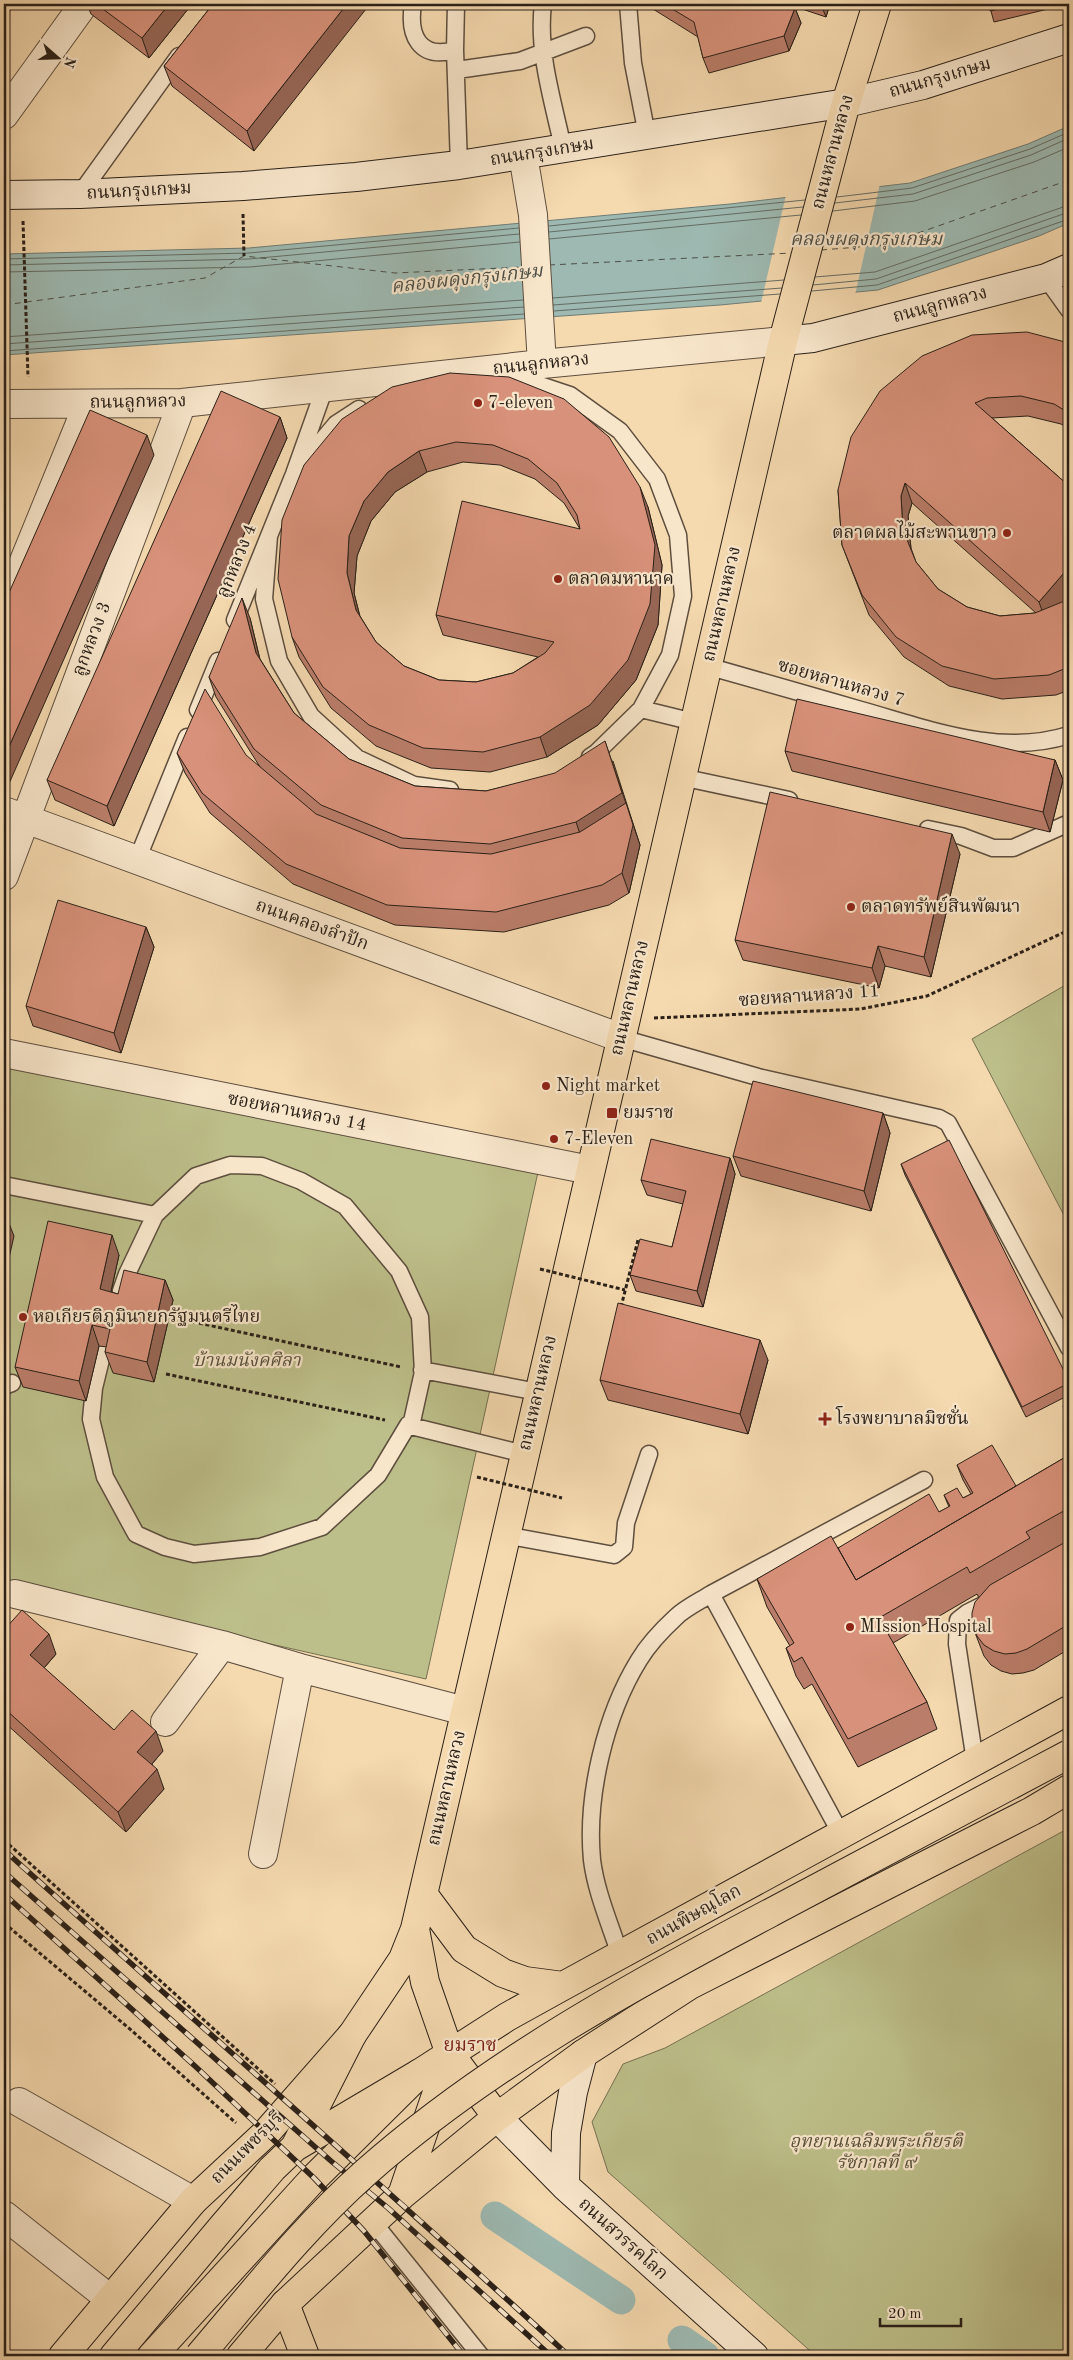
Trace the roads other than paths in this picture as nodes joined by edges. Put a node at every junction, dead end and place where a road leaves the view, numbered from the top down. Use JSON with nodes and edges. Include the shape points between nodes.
{"nodes":[{"id":1,"x":84,"y":4,"type":"edge"},
{"id":2,"x":414,"y":4,"type":"edge"},
{"id":3,"x":456,"y":4,"type":"edge"},
{"id":4,"x":543,"y":4,"type":"edge"},
{"id":5,"x":628,"y":4,"type":"edge"},
{"id":6,"x":877,"y":4,"type":"edge"},
{"id":7,"x":586,"y":36,"type":"dead end"},
{"id":8,"x":1069,"y":38,"type":"edge"},
{"id":9,"x":188,"y":44,"type":"edge"},
{"id":10,"x":455,"y":50,"type":"junction"},
{"id":11,"x":543,"y":51,"type":"junction"},
{"id":12,"x":457,"y":70,"type":"junction"},
{"id":13,"x":846,"y":103,"type":"junction"},
{"id":14,"x":4,"y":115,"type":"edge"},
{"id":15,"x":647,"y":135,"type":"junction"},
{"id":16,"x":563,"y":148,"type":"junction"},
{"id":17,"x":523,"y":156,"type":"junction"},
{"id":18,"x":459,"y":166,"type":"junction"},
{"id":19,"x":4,"y":194,"type":"edge"},
{"id":20,"x":80,"y":194,"type":"junction"},
{"id":21,"x":1058,"y":273,"type":"edge"},
{"id":22,"x":1069,"y":310,"type":"edge"},
{"id":23,"x":783,"y":341,"type":"junction"},
{"id":24,"x":542,"y":364,"type":"junction"},
{"id":25,"x":453,"y":373,"type":"junction"},
{"id":26,"x":326,"y":387,"type":"junction"},
{"id":27,"x":182,"y":402,"type":"junction"},
{"id":28,"x":4,"y":404,"type":"edge"},
{"id":29,"x":88,"y":404,"type":"junction"},
{"id":30,"x":294,"y":474,"type":"junction"},
{"id":31,"x":269,"y":536,"type":"junction"},
{"id":32,"x":4,"y":610,"type":"edge"},
{"id":33,"x":707,"y":666,"type":"junction"},
{"id":34,"x":641,"y":709,"type":"junction"},
{"id":35,"x":694,"y":722,"type":"junction"},
{"id":36,"x":1069,"y":735,"type":"edge"},
{"id":37,"x":572,"y":766,"type":"edge"},
{"id":38,"x":681,"y":777,"type":"junction"},
{"id":39,"x":468,"y":792,"type":"edge"},
{"id":40,"x":807,"y":804,"type":"edge"},
{"id":41,"x":14,"y":815,"type":"edge"},
{"id":42,"x":1069,"y":823,"type":"edge"},
{"id":43,"x":912,"y":826,"type":"edge"},
{"id":44,"x":137,"y":860,"type":"junction"},
{"id":45,"x":4,"y":876,"type":"edge"},
{"id":46,"x":623,"y":1028,"type":"junction"},
{"id":47,"x":4,"y":1053,"type":"edge"},
{"id":48,"x":758,"y":1077,"type":"junction"},
{"id":49,"x":755,"y":1094,"type":"edge"},
{"id":50,"x":590,"y":1170,"type":"junction"},
{"id":51,"x":4,"y":1185,"type":"edge"},
{"id":52,"x":155,"y":1215,"type":"junction"},
{"id":53,"x":118,"y":1302,"type":"edge"},
{"id":54,"x":104,"y":1346,"type":"edge"},
{"id":55,"x":1069,"y":1348,"type":"edge"},
{"id":56,"x":423,"y":1371,"type":"junction"},
{"id":57,"x":538,"y":1392,"type":"junction"},
{"id":58,"x":410,"y":1425,"type":"junction"},
{"id":59,"x":524,"y":1454,"type":"junction"},
{"id":60,"x":649,"y":1454,"type":"dead end"},
{"id":61,"x":924,"y":1480,"type":"dead end"},
{"id":62,"x":505,"y":1535,"type":"junction"},
{"id":63,"x":1010,"y":1590,"type":"edge"},
{"id":64,"x":15,"y":1594,"type":"dead end"},
{"id":65,"x":711,"y":1594,"type":"junction"},
{"id":66,"x":222,"y":1645,"type":"junction"},
{"id":67,"x":300,"y":1668,"type":"junction"},
{"id":68,"x":1069,"y":1710,"type":"edge"},
{"id":69,"x":465,"y":1711,"type":"junction"},
{"id":70,"x":165,"y":1722,"type":"dead end"},
{"id":71,"x":1069,"y":1754,"type":"edge"},
{"id":72,"x":975,"y":1761,"type":"junction"},
{"id":73,"x":1069,"y":1789,"type":"edge"},
{"id":74,"x":841,"y":1834,"type":"junction"},
{"id":75,"x":263,"y":1854,"type":"dead end"},
{"id":76,"x":423,"y":1894,"type":"junction"},
{"id":77,"x":415,"y":1929,"type":"junction"},
{"id":78,"x":620,"y":1955,"type":"junction"},
{"id":79,"x":563,"y":1986,"type":"junction"},
{"id":80,"x":352,"y":2035,"type":"junction"},
{"id":81,"x":450,"y":2054,"type":"junction"},
{"id":82,"x":583,"y":2054,"type":"junction"},
{"id":83,"x":420,"y":2074,"type":"junction"},
{"id":84,"x":19,"y":2102,"type":"dead end"},
{"id":85,"x":497,"y":2117,"type":"junction"},
{"id":86,"x":295,"y":2147,"type":"junction"},
{"id":87,"x":565,"y":2186,"type":"junction"},
{"id":88,"x":400,"y":2197,"type":"junction"},
{"id":89,"x":193,"y":2200,"type":"junction"},
{"id":90,"x":4,"y":2215,"type":"edge"},
{"id":91,"x":373,"y":2222,"type":"junction"},
{"id":92,"x":236,"y":2262,"type":"junction"},
{"id":93,"x":110,"y":2299,"type":"junction"},
{"id":94,"x":285,"y":2304,"type":"junction"},
{"id":95,"x":247,"y":2354,"type":"edge"},
{"id":96,"x":63,"y":2356,"type":"edge"},
{"id":97,"x":114,"y":2356,"type":"edge"},
{"id":98,"x":152,"y":2356,"type":"edge"},
{"id":99,"x":199,"y":2356,"type":"edge"},
{"id":100,"x":305,"y":2356,"type":"edge"},
{"id":101,"x":481,"y":2356,"type":"edge"},
{"id":102,"x":754,"y":2356,"type":"edge"}],
"edges":[{"from":1,"to":14,"type":"street"},
{"from":2,"to":10,"type":"lane","via":[[411,19],[414,39],[429,51],[442,54]]},
{"from":3,"to":10,"type":"lane"},
{"from":4,"to":11,"type":"lane","via":[[540,26]]},
{"from":5,"to":15,"type":"lane","via":[[633,63]]},
{"from":6,"to":13,"type":"main road","name":"ถนนหลานหลวง"},
{"from":7,"to":11,"type":"lane"},
{"from":8,"to":13,"type":"street","name":"ถนนกรุงเกษม","via":[[923,85]]},
{"from":9,"to":20,"type":"lane"},
{"from":10,"to":12,"type":"lane"},
{"from":11,"to":12,"type":"lane","via":[[520,61]]},
{"from":11,"to":16,"type":"lane"},
{"from":12,"to":18,"type":"lane"},
{"from":13,"to":15,"type":"street","name":"ถนนกรุงเกษม"},
{"from":13,"to":23,"type":"main road","name":"ถนนหลานหลวง"},
{"from":15,"to":16,"type":"street","name":"ถนนกรุงเกษม"},
{"from":16,"to":17,"type":"street","name":"ถนนกรุงเกษม"},
{"from":17,"to":18,"type":"street","name":"ถนนกรุงเกษม"},
{"from":17,"to":24,"type":"street","via":[[533,215]]},
{"from":18,"to":20,"type":"street","name":"ถนนกรุงเกษม","via":[[243,186]]},
{"from":19,"to":20,"type":"street","name":"ถนนกรุงเกษม"},
{"from":21,"to":22,"type":"lane"},
{"from":21,"to":23,"type":"street","name":"ถนนลูกหลวง","via":[[813,338]]},
{"from":23,"to":24,"type":"street","name":"ถนนลูกหลวง"},
{"from":23,"to":33,"type":"main road","name":"ถนนหลานหลวง"},
{"from":24,"to":25,"type":"street","name":"ถนนลูกหลวง"},
{"from":25,"to":26,"type":"street","name":"ถนนลูกหลวง"},
{"from":25,"to":30,"type":"lane","via":[[390,389],[336,424]]},
{"from":25,"to":34,"type":"lane","via":[[513,376],[570,395],[620,431],[657,479],[678,535],[683,596],[670,655]]},
{"from":26,"to":27,"type":"street","name":"ถนนลูกหลวง"},
{"from":26,"to":30,"type":"lane","name":"ลูกหลวง 4"},
{"from":27,"to":29,"type":"street","name":"ถนนลูกหลวง"},
{"from":27,"to":41,"type":"street","name":"ลูกหลวง 3"},
{"from":28,"to":29,"type":"street","name":"ถนนลูกหลวง"},
{"from":29,"to":32,"type":"street"},
{"from":30,"to":31,"type":"lane","name":"ลูกหลวง 4"},
{"from":31,"to":39,"type":"lane","via":[[264,599],[279,661],[310,716],[357,758],[414,785]]},
{"from":31,"to":44,"type":"lane","name":"ลูกหลวง 4"},
{"from":33,"to":35,"type":"main road","name":"ถนนหลานหลวง"},
{"from":33,"to":36,"type":"lane","name":"ซอยหลานหลวง 7","via":[[964,739],[1016,744]]},
{"from":34,"to":35,"type":"lane"},
{"from":34,"to":37,"type":"lane","via":[[596,754]]},
{"from":35,"to":38,"type":"main road","name":"ถนนหลานหลวง"},
{"from":38,"to":40,"type":"lane"},
{"from":38,"to":46,"type":"main road","name":"ถนนหลานหลวง"},
{"from":41,"to":44,"type":"street","name":"ถนนคลองลำปัก"},
{"from":41,"to":45,"type":"street","name":"ลูกหลวง 3"},
{"from":42,"to":43,"type":"lane","via":[[1013,848],[993,848],[961,836]]},
{"from":44,"to":46,"type":"street","name":"ถนนคลองลำปัก"},
{"from":46,"to":48,"type":"lane"},
{"from":46,"to":50,"type":"main road","name":"ถนนหลานหลวง"},
{"from":47,"to":50,"type":"street","name":"ซอยหลานหลวง 14"},
{"from":48,"to":49,"type":"lane"},
{"from":48,"to":55,"type":"lane","via":[[939,1118],[948,1123]]},
{"from":50,"to":57,"type":"main road","name":"ถนนหลานหลวง"},
{"from":51,"to":52,"type":"lane"},
{"from":52,"to":53,"type":"lane","via":[[127,1274]]},
{"from":52,"to":56,"type":"lane","via":[[196,1176],[230,1165],[262,1166],[301,1181],[345,1206],[399,1271],[420,1317]]},
{"from":54,"to":58,"type":"lane","via":[[91,1419],[105,1478],[136,1534],[165,1547],[194,1554],[260,1547],[322,1527],[378,1475]]},
{"from":56,"to":57,"type":"lane"},
{"from":56,"to":58,"type":"lane"},
{"from":57,"to":59,"type":"main road","name":"ถนนหลานหลวง"},
{"from":58,"to":59,"type":"lane"},
{"from":59,"to":62,"type":"main road","name":"ถนนหลานหลวง"},
{"from":60,"to":62,"type":"lane","via":[[626,1523],[624,1547],[614,1555]]},
{"from":61,"to":65,"type":"lane"},
{"from":62,"to":69,"type":"main road","name":"ถนนหลานหลวง"},
{"from":63,"to":72,"type":"lane","via":[[958,1620],[957,1644]]},
{"from":64,"to":66,"type":"street"},
{"from":65,"to":74,"type":"lane"},
{"from":65,"to":78,"type":"lane","via":[[677,1615],[640,1659],[620,1696],[605,1741],[596,1780],[591,1826],[593,1862]]},
{"from":66,"to":67,"type":"street"},
{"from":66,"to":70,"type":"street"},
{"from":67,"to":69,"type":"street"},
{"from":67,"to":75,"type":"street"},
{"from":68,"to":72,"type":"main road","name":"ถนนพิษณุโลก"},
{"from":69,"to":76,"type":"main road","name":"ถนนหลานหลวง"},
{"from":71,"to":99,"type":"main road","bridge":true,"via":[[661,1971],[484,2079],[364,2174],[303,2234]]},
{"from":72,"to":74,"type":"main road","name":"ถนนพิษณุโลก"},
{"from":73,"to":82,"type":"main road","via":[[690,1986]]},
{"from":74,"to":78,"type":"main road","name":"ถนนพิษณุโลก"},
{"from":76,"to":77,"type":"main road","name":"ถนนหลานหลวง"},
{"from":76,"to":79,"type":"main road","via":[[464,1949],[503,1973],[525,1981]]},
{"from":77,"to":80,"type":"main road","name":"ถนนเพชรบุรี","via":[[403,1959]]},
{"from":77,"to":81,"type":"main road","name":"ถนนหลานหลวง","via":[[425,1982]]},
{"from":78,"to":79,"type":"main road","name":"ถนนพิษณุโลก"},
{"from":79,"to":81,"type":"main road","name":"ถนนพิษณุโลก"},
{"from":80,"to":86,"type":"main road"},
{"from":80,"to":89,"type":"main road","name":"ถนนเพชรบุรี","via":[[257,2141]]},
{"from":81,"to":83,"type":"main road","name":"ถนนพิษณุโลก"},
{"from":81,"to":85,"type":"main road","name":"ถนนหลานหลวง"},
{"from":81,"to":88,"type":"main road"},
{"from":82,"to":85,"type":"main road"},
{"from":82,"to":87,"type":"street","via":[[566,2133]]},
{"from":83,"to":86,"type":"main road"},
{"from":83,"to":92,"type":"main road","name":"ถนนพิษณุโลก","via":[[341,2151]]},
{"from":84,"to":89,"type":"street"},
{"from":85,"to":87,"type":"street","name":"ถนนสวรรคโลก"},
{"from":85,"to":88,"type":"main road"},
{"from":86,"to":97,"type":"main road","via":[[272,2169]]},
{"from":87,"to":102,"type":"street","name":"ถนนสวรรคโลก"},
{"from":88,"to":91,"type":"main road"},
{"from":89,"to":93,"type":"main road","name":"ถนนเพชรบุรี"},
{"from":90,"to":93,"type":"street"},
{"from":91,"to":94,"type":"main road"},
{"from":91,"to":101,"type":"lane"},
{"from":92,"to":94,"type":"main road"},
{"from":92,"to":98,"type":"main road"},
{"from":93,"to":96,"type":"main road","name":"ถนนเพชรบุรี"},
{"from":94,"to":95,"type":"main road"},
{"from":94,"to":100,"type":"main road"}]}
